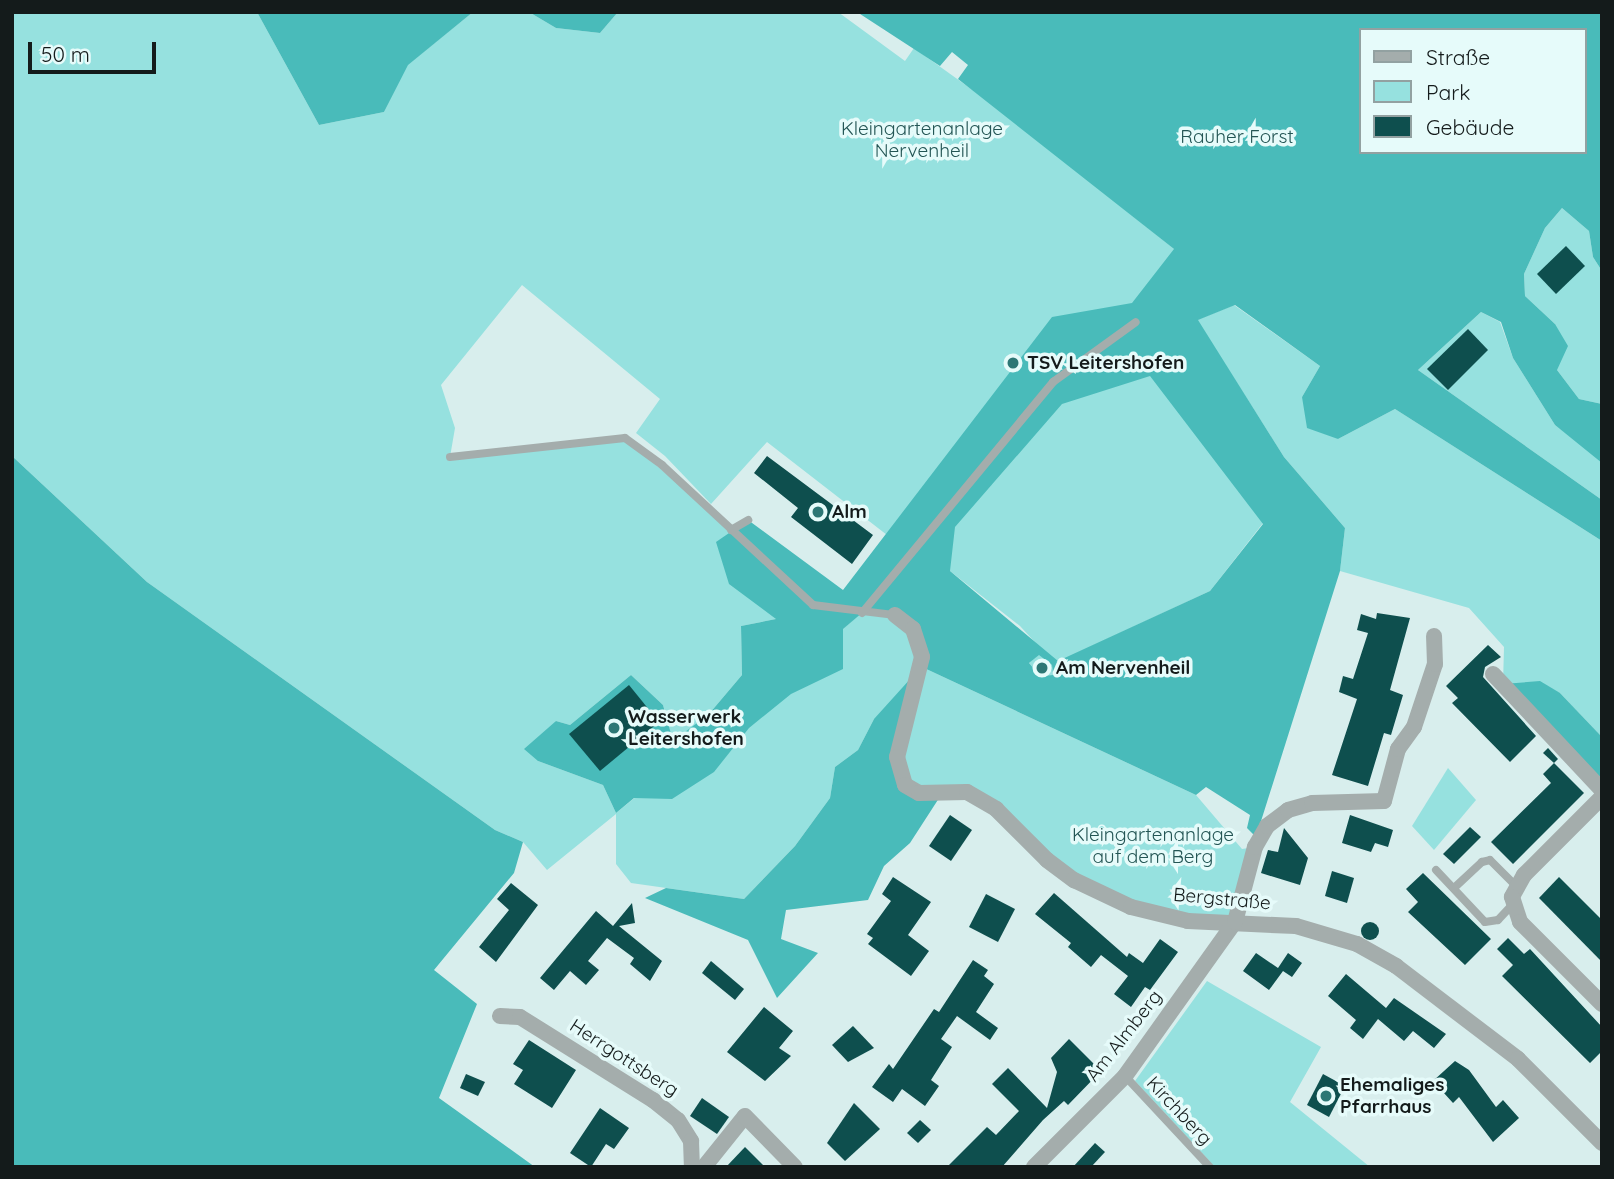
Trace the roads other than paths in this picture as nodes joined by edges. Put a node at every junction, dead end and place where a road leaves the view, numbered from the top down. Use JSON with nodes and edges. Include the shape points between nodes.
{"nodes":[{"id":1,"x":1136,"y":322,"type":"dead end"},
{"id":2,"x":450,"y":457,"type":"dead end"},
{"id":3,"x":748,"y":520,"type":"dead end"},
{"id":4,"x":731,"y":530,"type":"junction"},
{"id":5,"x":862,"y":613,"type":"junction"},
{"id":6,"x":895,"y":615,"type":"joint"},
{"id":7,"x":1434,"y":636,"type":"dead end"},
{"id":8,"x":1493,"y":674,"type":"dead end"},
{"id":9,"x":1602,"y":790,"type":"edge"},
{"id":10,"x":1602,"y":797,"type":"edge"},
{"id":11,"x":1436,"y":870,"type":"dead end"},
{"id":12,"x":1454,"y":888,"type":"junction"},
{"id":13,"x":1518,"y":888,"type":"junction"},
{"id":14,"x":1513,"y":905,"type":"junction"},
{"id":15,"x":1236,"y":922,"type":"junction"},
{"id":16,"x":1602,"y":1004,"type":"edge"},
{"id":17,"x":500,"y":1017,"type":"dead end"},
{"id":18,"x":1125,"y":1076,"type":"junction"},
{"id":19,"x":1602,"y":1143,"type":"edge"},
{"id":20,"x":691,"y":1167,"type":"edge"},
{"id":21,"x":704,"y":1167,"type":"edge"},
{"id":22,"x":795,"y":1167,"type":"edge"},
{"id":23,"x":1034,"y":1167,"type":"edge"},
{"id":24,"x":1210,"y":1167,"type":"edge"}],
"edges":[{"from":1,"to":5,"type":"lane","via":[[1052,382]]},
{"from":2,"to":4,"type":"lane","via":[[625,438]]},
{"from":3,"to":4,"type":"lane"},
{"from":4,"to":5,"type":"lane","via":[[813,605]]},
{"from":5,"to":6,"type":"lane"},
{"from":6,"to":15,"type":"street","name":"Bergstraße","via":[[913,629],[922,657],[897,757],[905,785],[919,793],[967,792],[996,809],[1046,860],[1074,880],[1131,907],[1188,921]]},
{"from":7,"to":15,"type":"street","via":[[1435,664],[1414,727],[1398,749],[1384,802],[1312,803],[1288,810],[1267,826],[1255,847]]},
{"from":8,"to":9,"type":"street"},
{"from":10,"to":13,"type":"street","via":[[1546,852]]},
{"from":11,"to":12,"type":"lane"},
{"from":12,"to":13,"type":"lane","via":[[1490,860]]},
{"from":12,"to":14,"type":"lane","via":[[1485,922],[1498,920]]},
{"from":13,"to":14,"type":"street"},
{"from":14,"to":16,"type":"street","via":[[1520,922]]},
{"from":15,"to":18,"type":"street","name":"Am Almberg"},
{"from":15,"to":19,"type":"street","name":"Bergstraße","via":[[1336,935],[1395,966],[1518,1059]]},
{"from":17,"to":20,"type":"street","name":"Herrgottsberg","via":[[520,1017],[653,1100],[678,1120],[691,1141]]},
{"from":18,"to":23,"type":"street","name":"Am Almberg"},
{"from":18,"to":24,"type":"lane","name":"Kirchberg"},
{"from":21,"to":22,"type":"street","via":[[745,1116]]}]}
